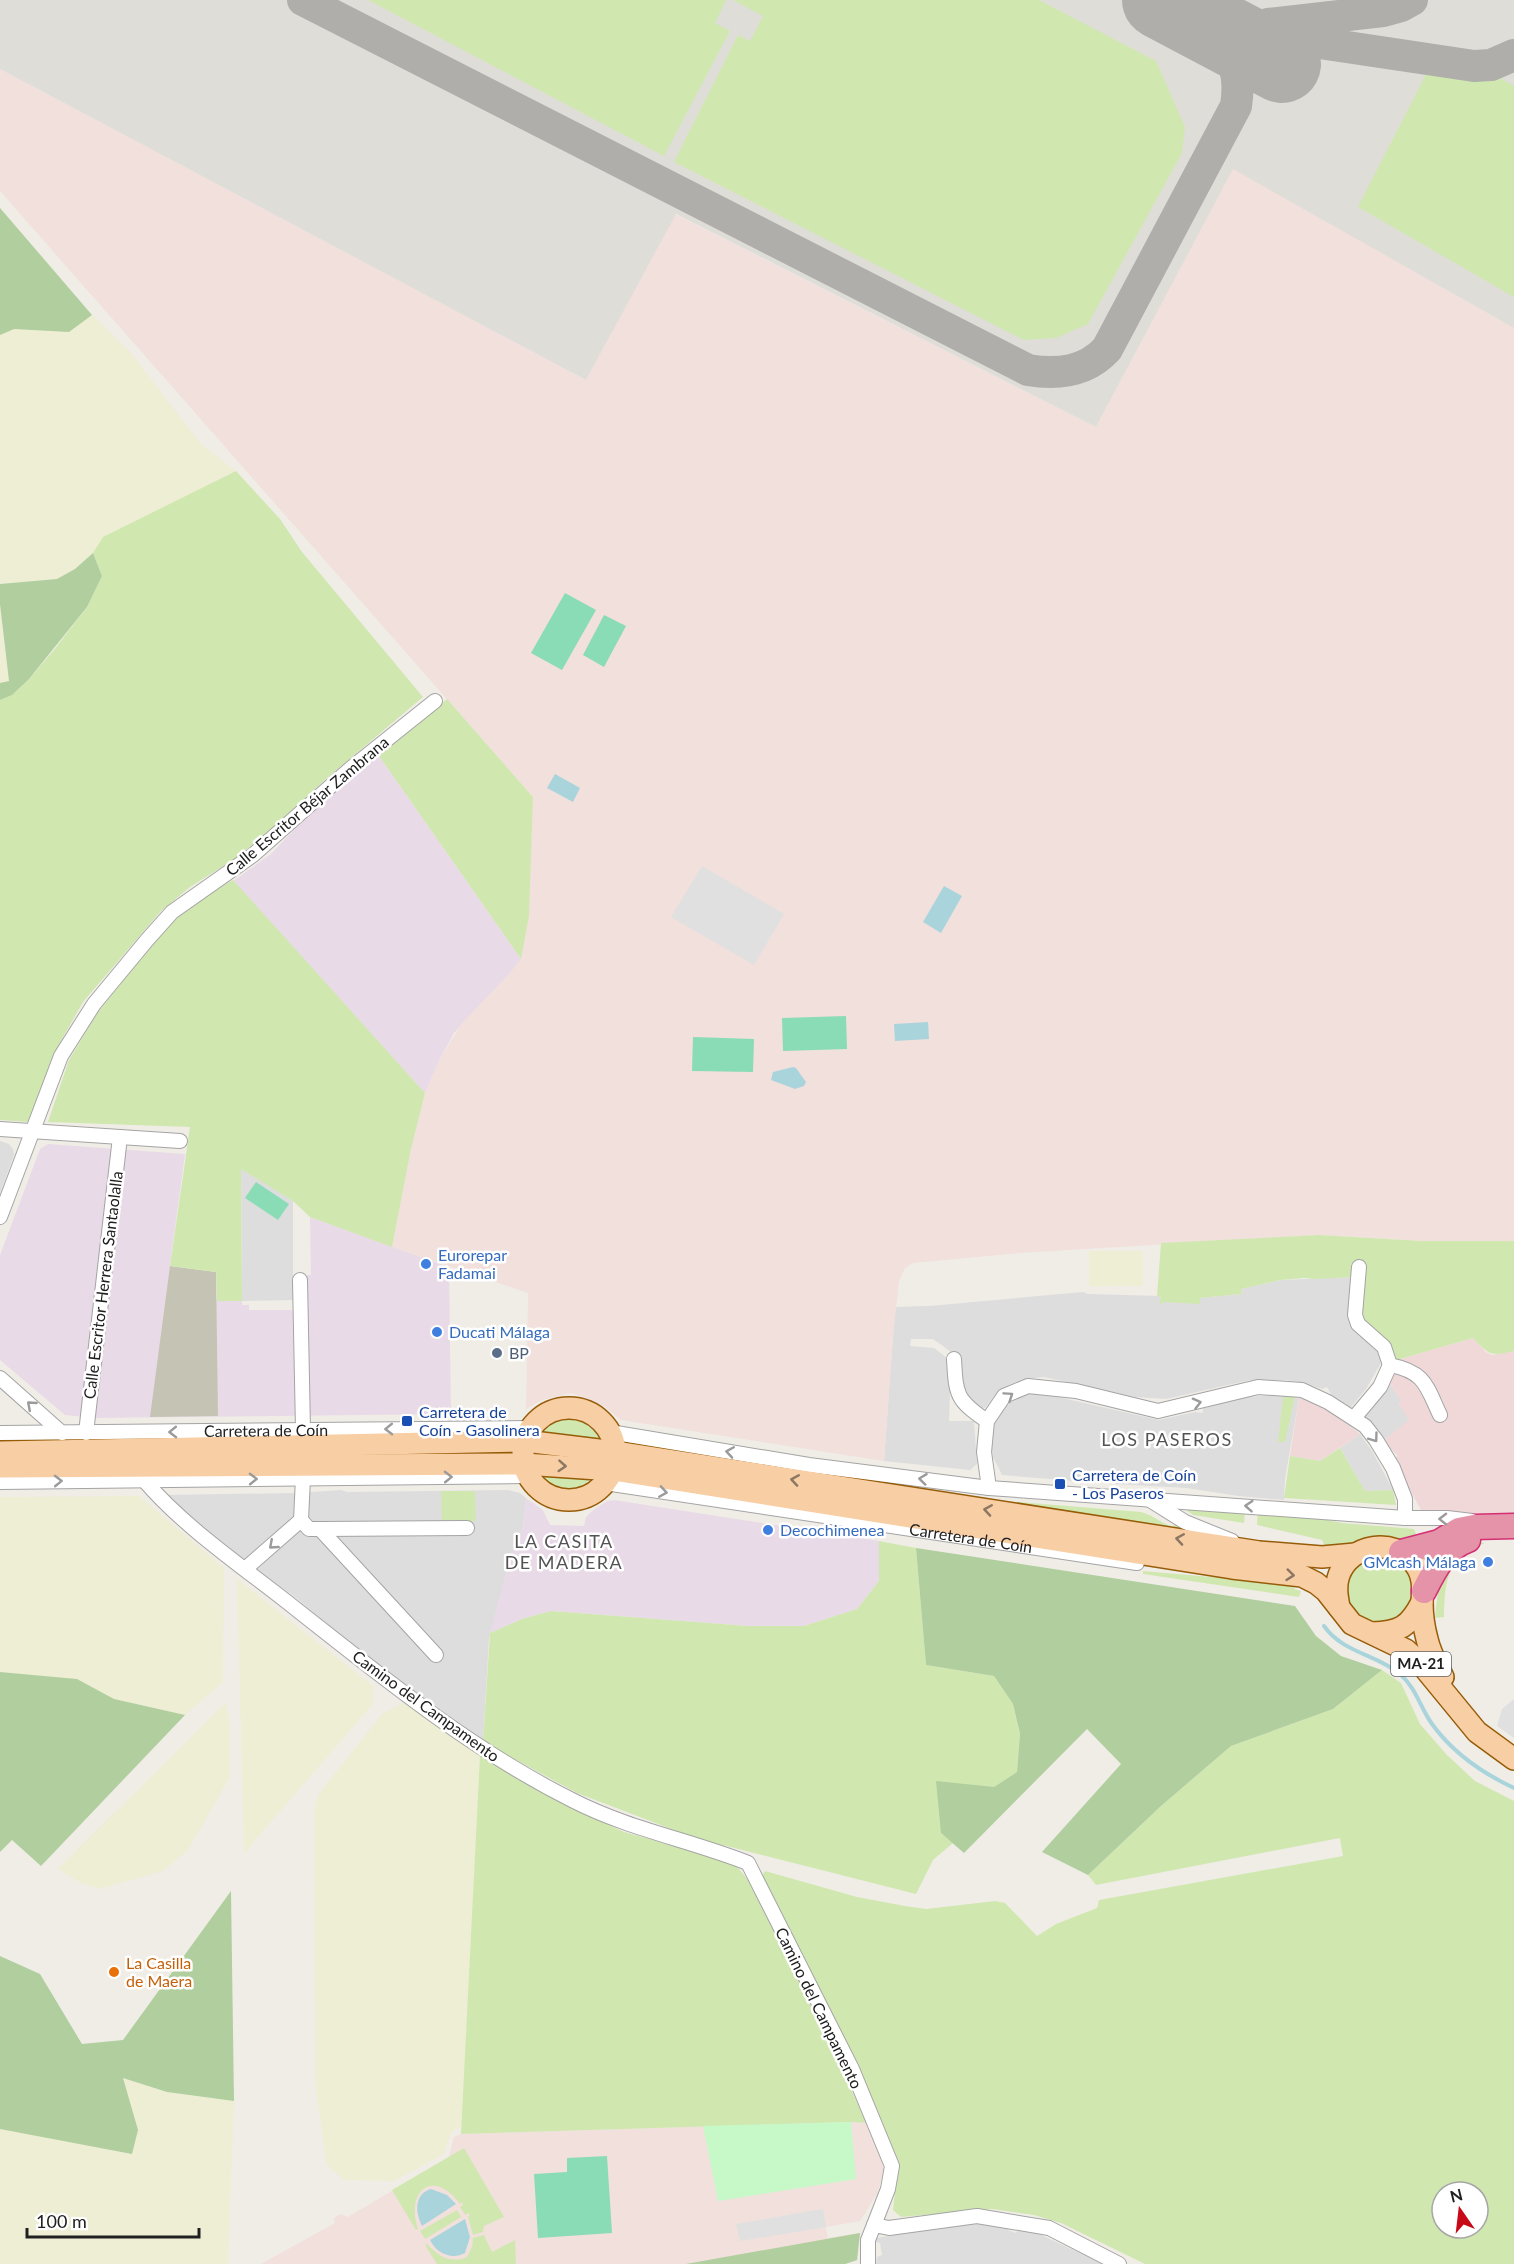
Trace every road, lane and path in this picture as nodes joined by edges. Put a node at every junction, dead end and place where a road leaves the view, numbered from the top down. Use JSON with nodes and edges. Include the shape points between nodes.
{"nodes":[{"id":1,"x":435,"y":700,"type":"dead end"},
{"id":2,"x":0,"y":1129,"type":"edge"},
{"id":3,"x":33,"y":1132,"type":"junction"},
{"id":4,"x":120,"y":1137,"type":"junction"},
{"id":5,"x":180,"y":1141,"type":"dead end"},
{"id":6,"x":0,"y":1217,"type":"edge"},
{"id":7,"x":1359,"y":1267,"type":"dead end"},
{"id":8,"x":300,"y":1280,"type":"dead end"},
{"id":9,"x":954,"y":1359,"type":"dead end"},
{"id":10,"x":1390,"y":1365,"type":"junction"},
{"id":11,"x":0,"y":1378,"type":"edge"},
{"id":12,"x":1440,"y":1415,"type":"dead end"},
{"id":13,"x":1354,"y":1418,"type":"junction"},
{"id":14,"x":987,"y":1421,"type":"junction"},
{"id":15,"x":303,"y":1430,"type":"junction"},
{"id":16,"x":86,"y":1432,"type":"junction"},
{"id":17,"x":0,"y":1433,"type":"edge"},
{"id":18,"x":62,"y":1433,"type":"junction"},
{"id":19,"x":528,"y":1434,"type":"junction"},
{"id":20,"x":0,"y":1452,"type":"edge"},
{"id":21,"x":611,"y":1459,"type":"junction"},
{"id":22,"x":0,"y":1467,"type":"edge"},
{"id":23,"x":526,"y":1470,"type":"junction"},
{"id":24,"x":303,"y":1478,"type":"junction"},
{"id":25,"x":144,"y":1480,"type":"junction"},
{"id":26,"x":0,"y":1482,"type":"edge"},
{"id":27,"x":989,"y":1488,"type":"junction"},
{"id":28,"x":1149,"y":1499,"type":"junction"},
{"id":29,"x":1405,"y":1518,"type":"junction"},
{"id":30,"x":301,"y":1520,"type":"junction"},
{"id":31,"x":467,"y":1528,"type":"dead end"},
{"id":32,"x":320,"y":1529,"type":"junction"},
{"id":33,"x":1510,"y":1530,"type":"edge"},
{"id":34,"x":1259,"y":1552,"type":"junction"},
{"id":35,"x":1401,"y":1552,"type":"junction"},
{"id":36,"x":1355,"y":1554,"type":"junction"},
{"id":37,"x":245,"y":1569,"type":"junction"},
{"id":38,"x":1423,"y":1597,"type":"junction"},
{"id":39,"x":1339,"y":1606,"type":"junction"},
{"id":40,"x":1372,"y":1633,"type":"junction"},
{"id":41,"x":436,"y":1655,"type":"dead end"},
{"id":42,"x":1459,"y":1710,"type":"junction"},
{"id":43,"x":1514,"y":1759,"type":"edge"},
{"id":44,"x":874,"y":2225,"type":"junction"},
{"id":45,"x":868,"y":2264,"type":"edge"},
{"id":46,"x":1119,"y":2264,"type":"edge"}],
"edges":[{"from":1,"to":3,"type":"street","name":"Calle Escritor Béjar Zambrana","via":[[253,855],[172,912],[94,1004],[61,1056]]},
{"from":2,"to":3,"type":"street"},
{"from":3,"to":4,"type":"street"},
{"from":3,"to":6,"type":"street","name":"Calle Escritor Béjar Zambrana"},
{"from":4,"to":5,"type":"street"},
{"from":4,"to":16,"type":"street","name":"Calle Escritor Herrera Santaolalla"},
{"from":7,"to":10,"type":"street","via":[[1355,1315],[1358,1324],[1384,1347]]},
{"from":8,"to":15,"type":"street"},
{"from":9,"to":14,"type":"street","via":[[956,1390],[967,1407]]},
{"from":10,"to":12,"type":"street","via":[[1423,1378]]},
{"from":10,"to":13,"type":"street","via":[[1380,1387]]},
{"from":18,"to":11,"type":"street","one_way":true},
{"from":14,"to":13,"type":"street","one_way":true,"via":[[1004,1396],[1028,1386],[1076,1391],[1158,1411],[1257,1387],[1302,1390]]},
{"from":13,"to":29,"type":"street","one_way":true,"via":[[1376,1440],[1393,1468],[1405,1499]]},
{"from":14,"to":27,"type":"street","via":[[984,1452]]},
{"from":15,"to":16,"type":"street","name":"Carretera de Coín","one_way":true},
{"from":19,"to":15,"type":"street","name":"Carretera de Coín","one_way":true},
{"from":16,"to":18,"type":"street","name":"Carretera de Coín"},
{"from":17,"to":18,"type":"street","name":"Carretera de Coín"},
{"from":19,"to":20,"type":"main road","name":"Carretera de Coín"},
{"from":19,"to":21,"type":"main road"},
{"from":19,"to":21,"type":"main road","via":[[551,1412],[567,1408],[584,1411],[599,1419]]},
{"from":19,"to":23,"type":"main road"},
{"from":23,"to":21,"type":"main road","one_way":true},
{"from":21,"to":23,"type":"main road","via":[[594,1493],[580,1499],[550,1496],[538,1488]]},
{"from":27,"to":21,"type":"street","one_way":true,"via":[[809,1465]]},
{"from":34,"to":21,"type":"main road","one_way":true},
{"from":21,"to":39,"type":"main road","one_way":true,"via":[[1232,1568],[1302,1576],[1321,1587]]},
{"from":22,"to":23,"type":"main road"},
{"from":24,"to":23,"type":"street","one_way":true},
{"from":25,"to":24,"type":"street","one_way":true},
{"from":24,"to":30,"type":"street"},
{"from":26,"to":25,"type":"street","one_way":true},
{"from":25,"to":37,"type":"street","name":"Camino del Campamento","via":[[160,1500]]},
{"from":27,"to":28,"type":"street"},
{"from":29,"to":28,"type":"street","one_way":true},
{"from":28,"to":34,"type":"street","via":[[1185,1522]]},
{"from":33,"to":29,"type":"street","one_way":true,"via":[[1447,1518]]},
{"from":30,"to":32,"type":"street","via":[[309,1529]]},
{"from":30,"to":37,"type":"street","one_way":true},
{"from":31,"to":32,"type":"street"},
{"from":32,"to":41,"type":"street"},
{"from":33,"to":35,"type":"highway","via":[[1459,1530],[1439,1542]]},
{"from":33,"to":38,"type":"highway","via":[[1462,1542],[1450,1551],[1437,1565]]},
{"from":34,"to":36,"type":"main road","via":[[1322,1557]]},
{"from":35,"to":36,"type":"main road","via":[[1372,1547]]},
{"from":35,"to":38,"type":"main road","via":[[1422,1577]]},
{"from":36,"to":39,"type":"main road","via":[[1339,1574]]},
{"from":37,"to":44,"type":"street","name":"Camino del Campamento","via":[[403,1693],[486,1752],[573,1801],[634,1827],[747,1863],[852,2069],[892,2166]]},
{"from":38,"to":40,"type":"main road","via":[[1413,1618],[1400,1629]]},
{"from":38,"to":42,"type":"main road","number":"MA-21","via":[[1426,1638]]},
{"from":39,"to":40,"type":"main road","via":[[1352,1624]]},
{"from":40,"to":42,"type":"main road","number":"MA-21","via":[[1406,1650]]},
{"from":42,"to":43,"type":"main road","number":"MA-21","via":[[1477,1732]]},
{"from":44,"to":45,"type":"street","name":"Camino del Campamento","via":[[868,2240]]},
{"from":44,"to":46,"type":"street","via":[[889,2228],[977,2216],[1049,2228]]}]}
